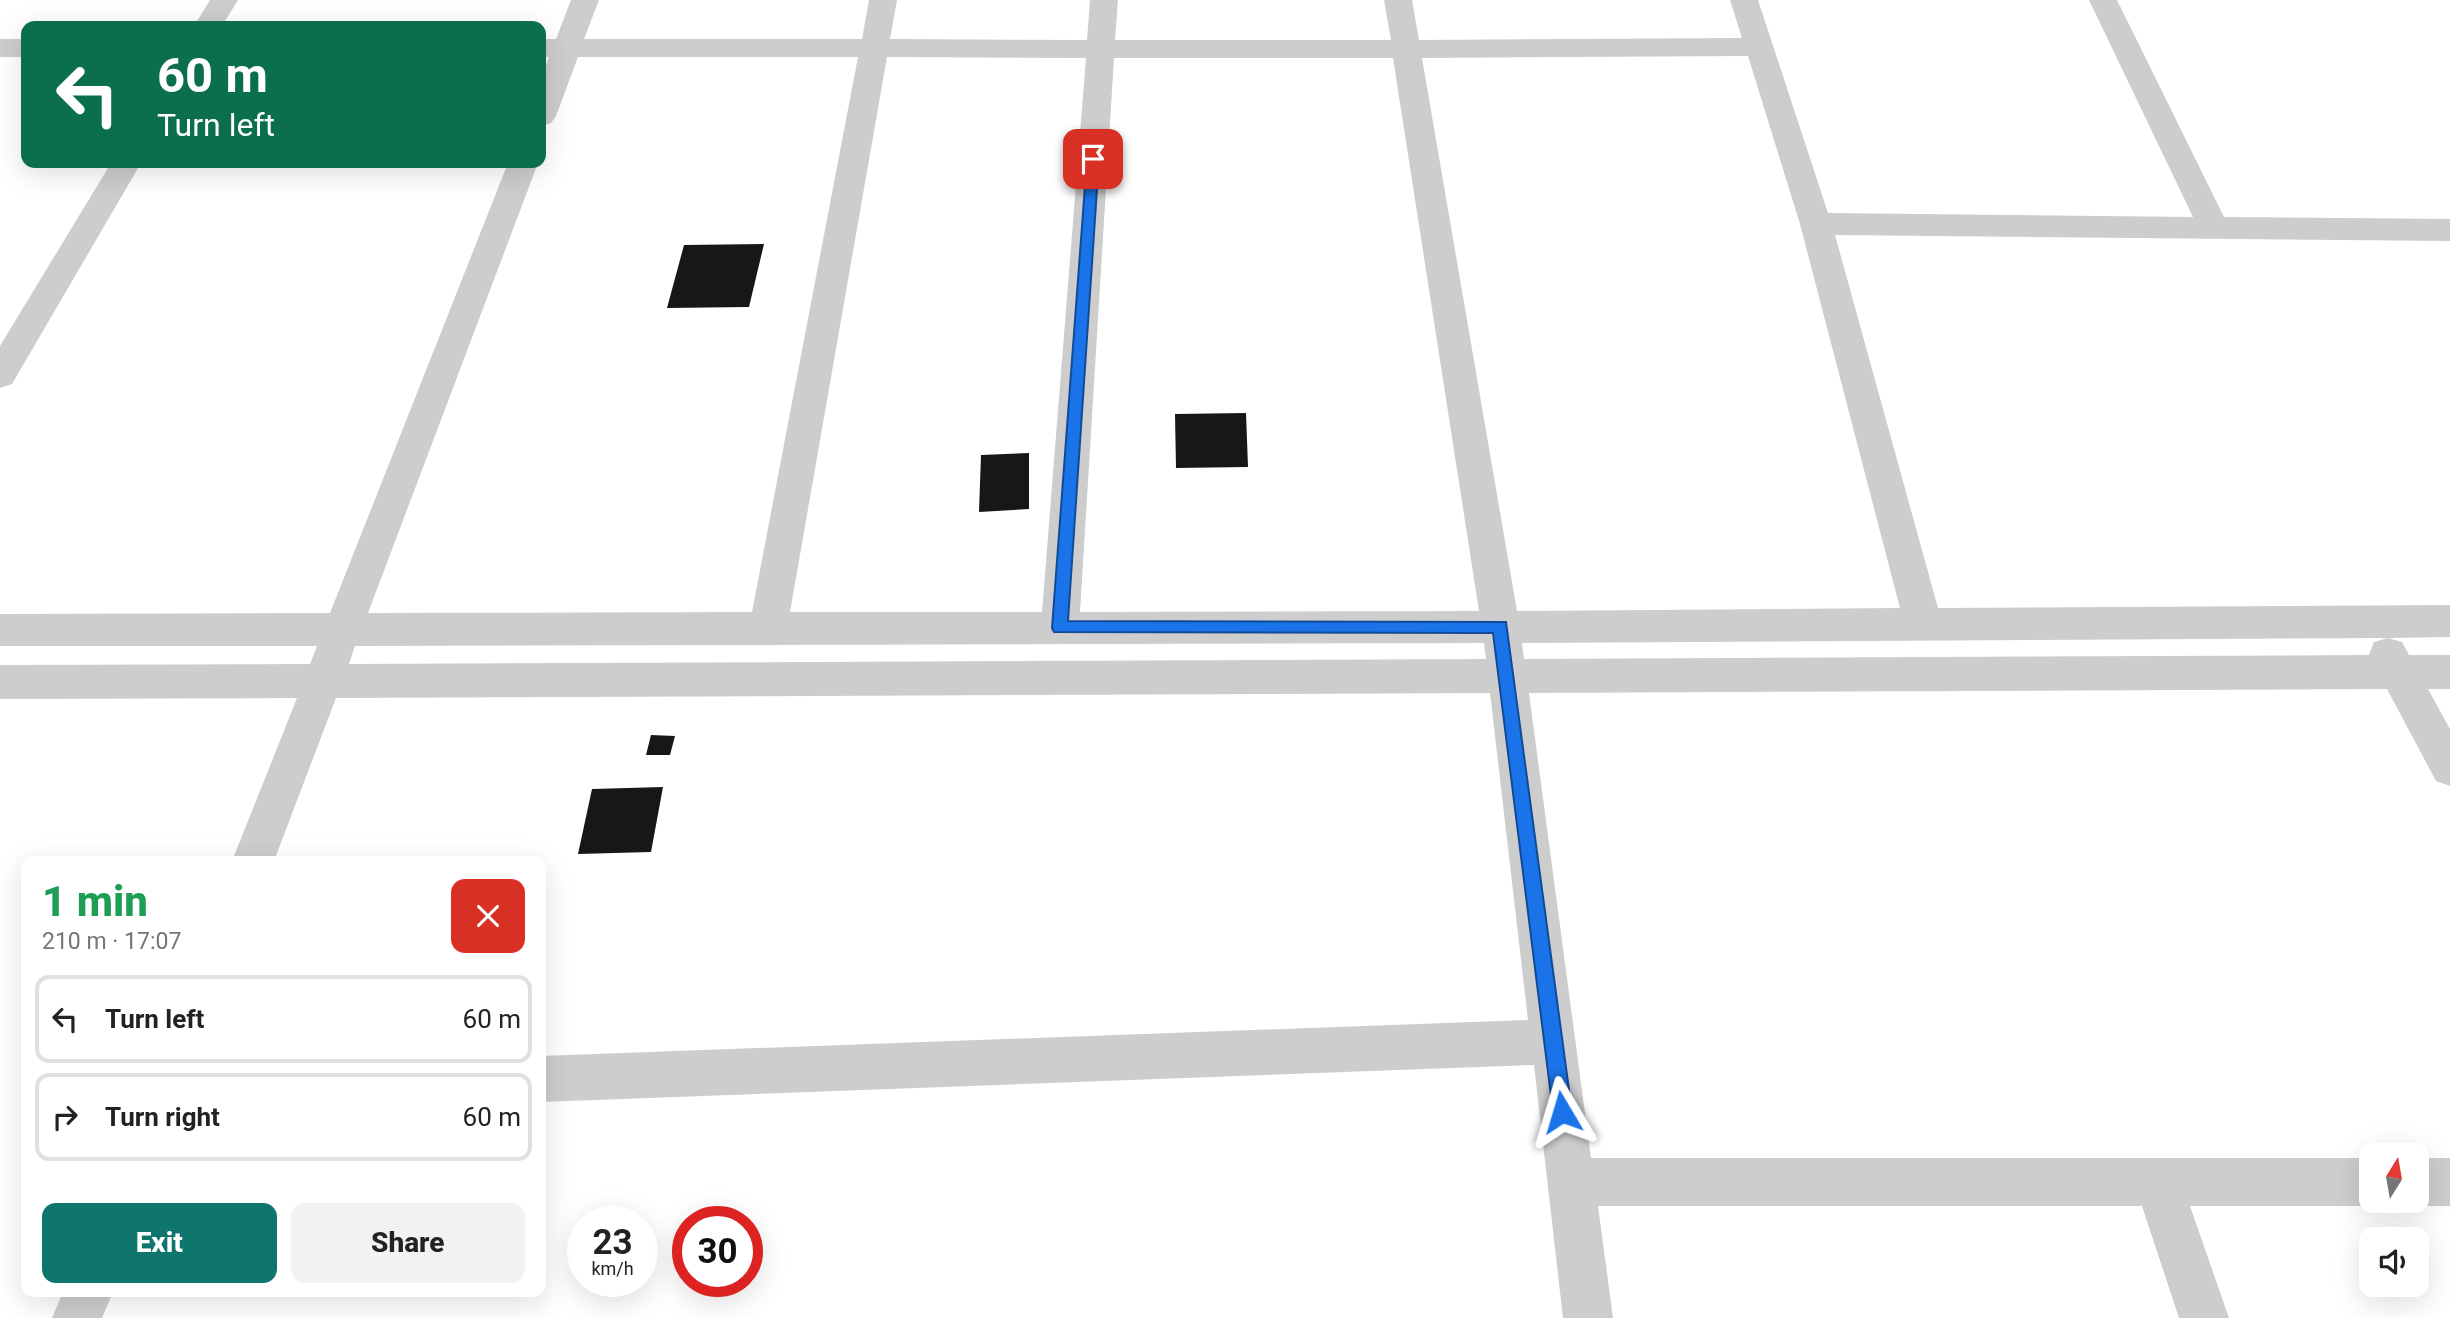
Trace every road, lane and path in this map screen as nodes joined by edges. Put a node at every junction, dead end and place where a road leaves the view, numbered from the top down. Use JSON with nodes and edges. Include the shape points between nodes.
{"nodes":[{"id":1,"x":224,"y":0,"type":"edge"},
{"id":2,"x":585,"y":0,"type":"edge"},
{"id":3,"x":883,"y":0,"type":"edge"},
{"id":4,"x":1104,"y":0,"type":"edge"},
{"id":5,"x":1398,"y":0,"type":"edge"},
{"id":6,"x":1744,"y":0,"type":"edge"},
{"id":7,"x":2103,"y":0,"type":"edge"},
{"id":8,"x":211,"y":21,"type":"edge"},
{"id":9,"x":1759,"y":47,"type":"junction"},
{"id":10,"x":0,"y":48,"type":"edge"},
{"id":11,"x":21,"y":48,"type":"edge"},
{"id":12,"x":554,"y":48,"type":"edge"},
{"id":13,"x":874,"y":49,"type":"junction"},
{"id":14,"x":1101,"y":49,"type":"junction"},
{"id":15,"x":1407,"y":50,"type":"junction"},
{"id":16,"x":546,"y":90,"type":"edge"},
{"id":17,"x":123,"y":168,"type":"edge"},
{"id":18,"x":521,"y":168,"type":"edge"},
{"id":19,"x":1816,"y":224,"type":"junction"},
{"id":20,"x":2214,"y":228,"type":"junction"},
{"id":21,"x":2450,"y":230,"type":"edge"},
{"id":22,"x":0,"y":375,"type":"edge"},
{"id":23,"x":2371,"y":621,"type":"junction"},
{"id":24,"x":2450,"y":621,"type":"edge"},
{"id":25,"x":1923,"y":624,"type":"junction"},
{"id":26,"x":1500,"y":627,"type":"junction"},
{"id":27,"x":1060,"y":628,"type":"junction"},
{"id":28,"x":343,"y":629,"type":"junction"},
{"id":29,"x":768,"y":629,"type":"junction"},
{"id":30,"x":0,"y":630,"type":"edge"},
{"id":31,"x":2450,"y":671,"type":"edge"},
{"id":32,"x":2398,"y":672,"type":"junction"},
{"id":33,"x":1507,"y":676,"type":"junction"},
{"id":34,"x":323,"y":681,"type":"junction"},
{"id":35,"x":0,"y":682,"type":"edge"},
{"id":36,"x":2450,"y":768,"type":"edge"},
{"id":37,"x":255,"y":856,"type":"edge"},
{"id":38,"x":1553,"y":1042,"type":"junction"},
{"id":39,"x":546,"y":1079,"type":"edge"},
{"id":40,"x":1571,"y":1182,"type":"junction"},
{"id":41,"x":2158,"y":1182,"type":"junction"},
{"id":42,"x":2359,"y":1182,"type":"edge"},
{"id":43,"x":2429,"y":1182,"type":"edge"},
{"id":44,"x":2450,"y":1182,"type":"edge"},
{"id":45,"x":86,"y":1297,"type":"edge"},
{"id":46,"x":77,"y":1318,"type":"edge"},
{"id":47,"x":1588,"y":1318,"type":"edge"},
{"id":48,"x":2204,"y":1318,"type":"edge"}],
"edges":[{"from":1,"to":8,"type":"street"},
{"from":2,"to":12,"type":"street"},
{"from":3,"to":13,"type":"street"},
{"from":4,"to":14,"type":"street"},
{"from":5,"to":15,"type":"street"},
{"from":6,"to":9,"type":"street"},
{"from":7,"to":20,"type":"street"},
{"from":9,"to":15,"type":"street"},
{"from":9,"to":19,"type":"street"},
{"from":10,"to":11,"type":"street"},
{"from":12,"to":13,"type":"street"},
{"from":12,"to":16,"type":"street"},
{"from":13,"to":14,"type":"street"},
{"from":13,"to":29,"type":"street"},
{"from":14,"to":15,"type":"street"},
{"from":14,"to":27,"type":"street"},
{"from":15,"to":26,"type":"street"},
{"from":17,"to":22,"type":"street"},
{"from":18,"to":28,"type":"street"},
{"from":19,"to":20,"type":"street"},
{"from":19,"to":25,"type":"street"},
{"from":20,"to":21,"type":"street"},
{"from":23,"to":24,"type":"street"},
{"from":23,"to":25,"type":"street"},
{"from":23,"to":32,"type":"street"},
{"from":25,"to":26,"type":"street"},
{"from":26,"to":27,"type":"street"},
{"from":26,"to":33,"type":"street"},
{"from":27,"to":29,"type":"street"},
{"from":28,"to":29,"type":"street"},
{"from":28,"to":30,"type":"street"},
{"from":28,"to":34,"type":"street"},
{"from":31,"to":32,"type":"street"},
{"from":32,"to":33,"type":"street"},
{"from":32,"to":36,"type":"street"},
{"from":33,"to":34,"type":"street"},
{"from":33,"to":38,"type":"street"},
{"from":34,"to":35,"type":"street"},
{"from":34,"to":37,"type":"street"},
{"from":38,"to":39,"type":"street"},
{"from":38,"to":40,"type":"street"},
{"from":40,"to":41,"type":"street"},
{"from":40,"to":47,"type":"street"},
{"from":41,"to":42,"type":"street"},
{"from":41,"to":48,"type":"street"},
{"from":43,"to":44,"type":"street"},
{"from":45,"to":46,"type":"street"}]}
